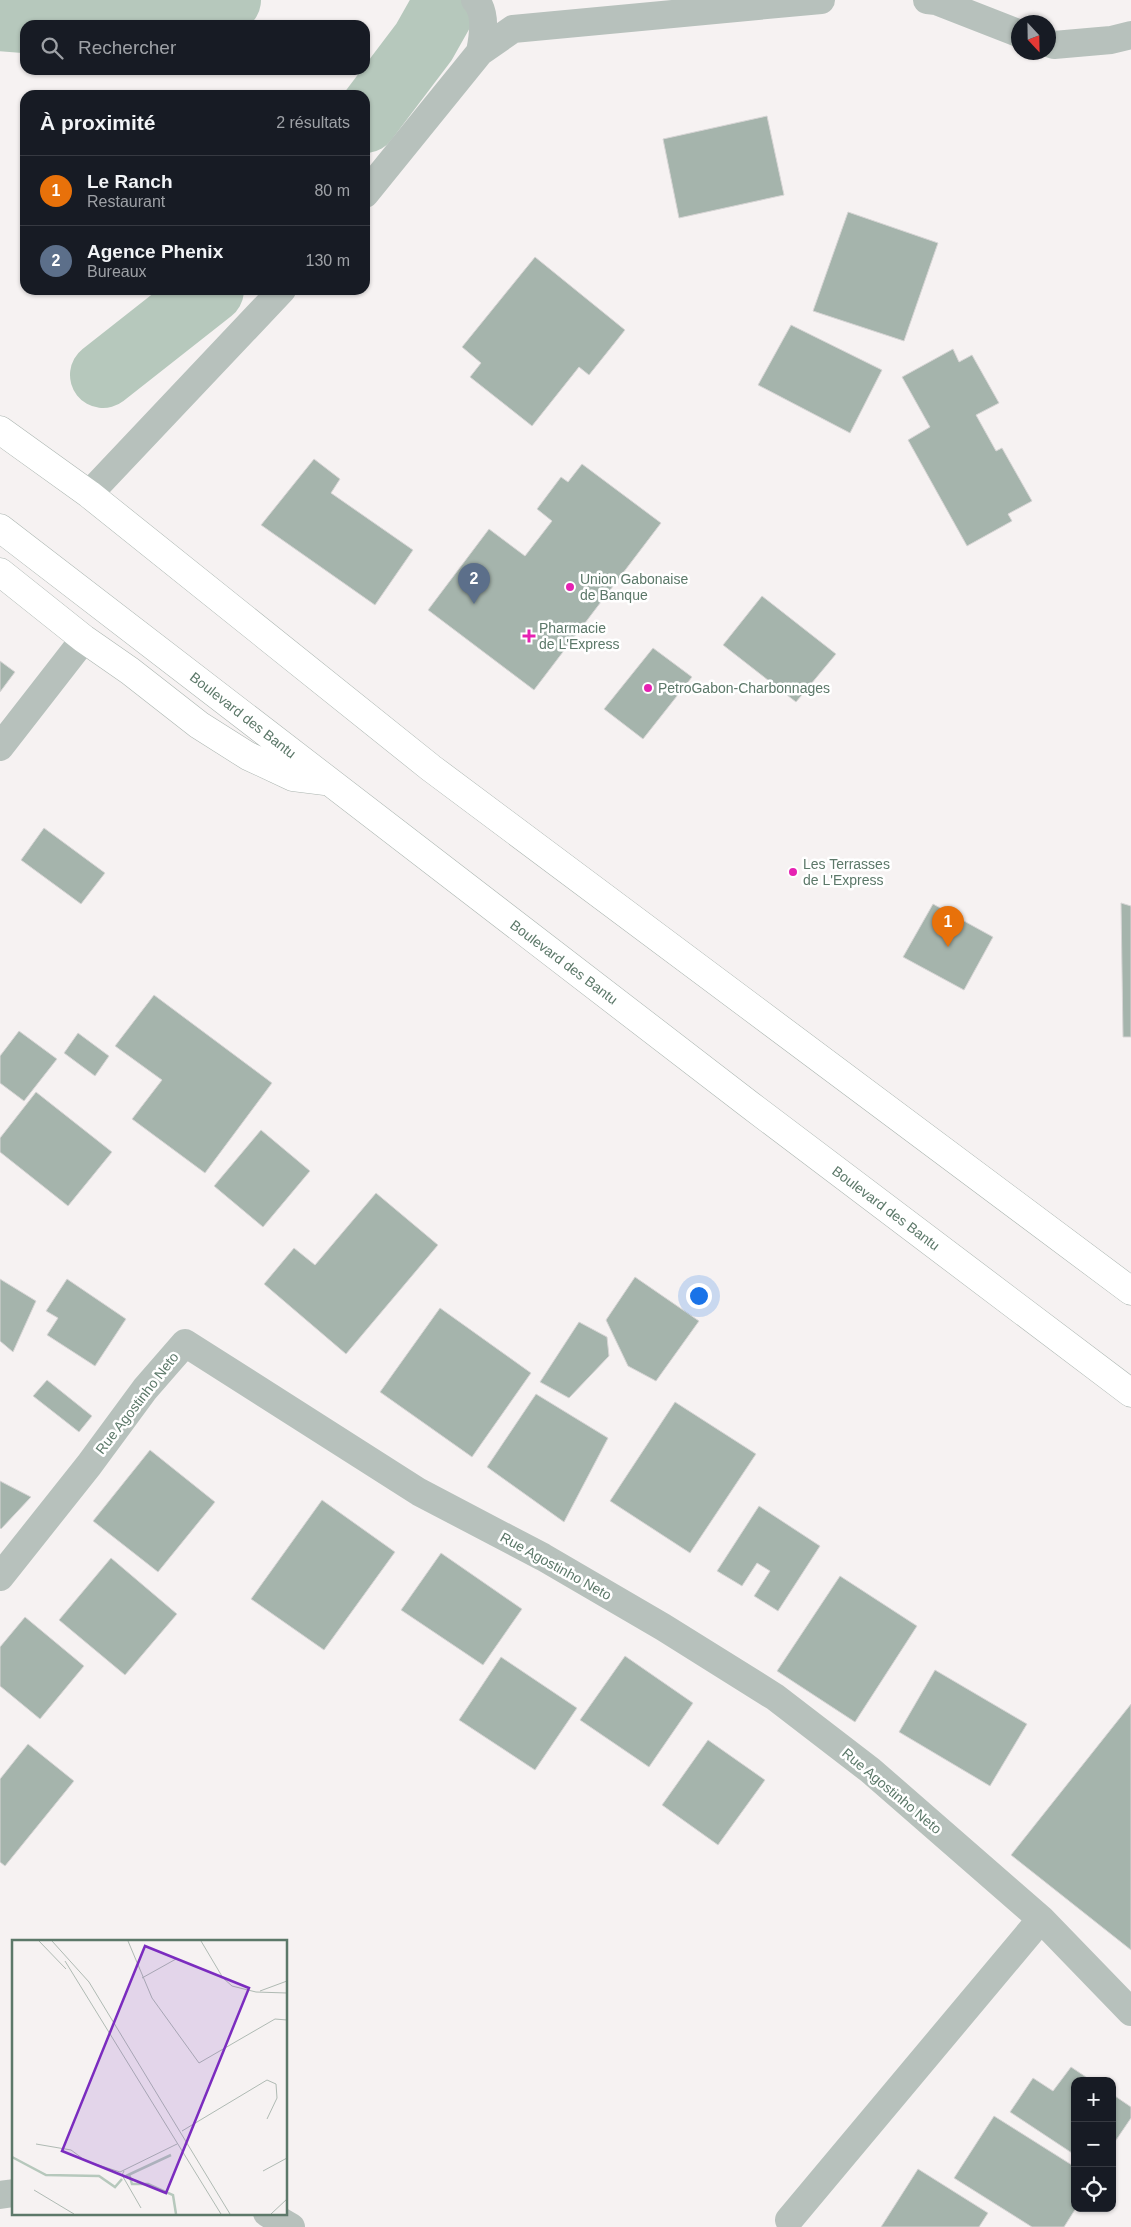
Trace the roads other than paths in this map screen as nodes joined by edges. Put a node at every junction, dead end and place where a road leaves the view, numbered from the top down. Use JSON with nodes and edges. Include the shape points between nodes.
{"nodes":[{"id":1,"x":475,"y":0,"type":"edge"},
{"id":2,"x":821,"y":0,"type":"edge"},
{"id":3,"x":927,"y":0,"type":"edge"},
{"id":4,"x":1011,"y":30,"type":"edge"},
{"id":5,"x":1131,"y":35,"type":"edge"},
{"id":6,"x":1056,"y":45,"type":"edge"},
{"id":7,"x":480,"y":52,"type":"junction"},
{"id":8,"x":370,"y":188,"type":"edge"},
{"id":9,"x":277,"y":295,"type":"edge"},
{"id":10,"x":0,"y":430,"type":"edge"},
{"id":11,"x":89,"y":494,"type":"junction"},
{"id":12,"x":0,"y":528,"type":"edge"},
{"id":13,"x":0,"y":572,"type":"edge"},
{"id":14,"x":84,"y":640,"type":"junction"},
{"id":15,"x":0,"y":747,"type":"edge"},
{"id":16,"x":329,"y":782,"type":"junction"},
{"id":17,"x":1131,"y":1291,"type":"edge"},
{"id":18,"x":1131,"y":1392,"type":"edge"},
{"id":19,"x":0,"y":1577,"type":"edge"},
{"id":20,"x":1041,"y":1919,"type":"junction"},
{"id":21,"x":1131,"y":2012,"type":"edge"},
{"id":22,"x":269,"y":2214,"type":"edge"},
{"id":23,"x":789,"y":2220,"type":"dead end"},
{"id":24,"x":291,"y":2227,"type":"edge"}],
"edges":[{"from":1,"to":7,"type":"street","via":[[479,4],[484,32]]},
{"from":2,"to":7,"type":"street","via":[[513,29]]},
{"from":3,"to":4,"type":"street"},
{"from":5,"to":6,"type":"street"},
{"from":7,"to":8,"type":"street"},
{"from":9,"to":11,"type":"street"},
{"from":10,"to":11,"type":"highway"},
{"from":11,"to":17,"type":"highway","via":[[431,768]]},
{"from":12,"to":16,"type":"highway","name":"Boulevard des Bantu"},
{"from":13,"to":14,"type":"highway"},
{"from":14,"to":15,"type":"street"},
{"from":14,"to":16,"type":"highway","via":[[199,725],[248,756],[293,777]]},
{"from":16,"to":18,"type":"highway","name":"Boulevard des Bantu"},
{"from":19,"to":20,"type":"street","name":"Rue Agostinho Neto","via":[[145,1389],[185,1343],[419,1492],[552,1562],[774,1697],[870,1770]]},
{"from":20,"to":21,"type":"street","name":"Rue Agostinho Neto"},
{"from":20,"to":23,"type":"street"},
{"from":22,"to":24,"type":"street"}]}
